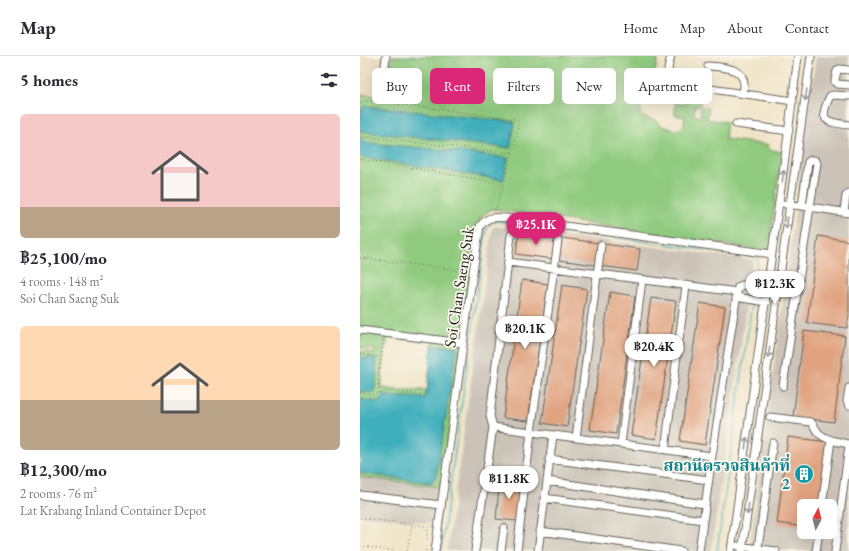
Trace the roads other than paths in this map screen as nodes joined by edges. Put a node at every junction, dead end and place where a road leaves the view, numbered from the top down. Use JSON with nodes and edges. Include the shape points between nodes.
{"nodes":[{"id":1,"x":386,"y":56,"type":"edge"},
{"id":2,"x":671,"y":56,"type":"edge"},
{"id":3,"x":798,"y":56,"type":"edge"},
{"id":4,"x":811,"y":56,"type":"edge"},
{"id":5,"x":708,"y":66,"type":"dead end"},
{"id":6,"x":385,"y":68,"type":"edge"},
{"id":7,"x":849,"y":70,"type":"edge"},
{"id":8,"x":849,"y":85,"type":"edge"},
{"id":9,"x":743,"y":94,"type":"junction"},
{"id":10,"x":849,"y":96,"type":"edge"},
{"id":11,"x":793,"y":101,"type":"junction"},
{"id":12,"x":736,"y":124,"type":"dead end"},
{"id":13,"x":849,"y":125,"type":"edge"},
{"id":14,"x":789,"y":131,"type":"junction"},
{"id":15,"x":849,"y":193,"type":"edge"},
{"id":16,"x":779,"y":203,"type":"junction"},
{"id":17,"x":790,"y":204,"type":"junction"},
{"id":18,"x":802,"y":206,"type":"junction"},
{"id":19,"x":810,"y":207,"type":"junction"},
{"id":20,"x":847,"y":212,"type":"edge"},
{"id":21,"x":511,"y":235,"type":"dead end"},
{"id":22,"x":558,"y":240,"type":"dead end"},
{"id":23,"x":602,"y":245,"type":"dead end"},
{"id":24,"x":772,"y":254,"type":"junction"},
{"id":25,"x":508,"y":262,"type":"junction"},
{"id":26,"x":555,"y":268,"type":"junction"},
{"id":27,"x":598,"y":274,"type":"junction"},
{"id":28,"x":642,"y":280,"type":"junction"},
{"id":29,"x":686,"y":286,"type":"junction"},
{"id":30,"x":767,"y":290,"type":"junction"},
{"id":31,"x":736,"y":295,"type":"junction"},
{"id":32,"x":766,"y":302,"type":"junction"},
{"id":33,"x":360,"y":330,"type":"edge"},
{"id":34,"x":463,"y":343,"type":"junction"},
{"id":35,"x":783,"y":386,"type":"dead end"},
{"id":36,"x":849,"y":388,"type":"edge"},
{"id":37,"x":849,"y":405,"type":"edge"},
{"id":38,"x":770,"y":417,"type":"dead end"},
{"id":39,"x":494,"y":427,"type":"junction"},
{"id":40,"x":531,"y":432,"type":"junction"},
{"id":41,"x":553,"y":435,"type":"junction"},
{"id":42,"x":576,"y":438,"type":"junction"},
{"id":43,"x":831,"y":440,"type":"junction"},
{"id":44,"x":772,"y":443,"type":"dead end"},
{"id":45,"x":621,"y":444,"type":"junction"},
{"id":46,"x":849,"y":445,"type":"edge"},
{"id":47,"x":665,"y":450,"type":"junction"},
{"id":48,"x":712,"y":456,"type":"junction"},
{"id":49,"x":550,"y":459,"type":"junction"},
{"id":50,"x":709,"y":480,"type":"junction"},
{"id":51,"x":547,"y":481,"type":"junction"},
{"id":52,"x":360,"y":495,"type":"edge"},
{"id":53,"x":544,"y":498,"type":"junction"},
{"id":54,"x":823,"y":499,"type":"edge"},
{"id":55,"x":706,"y":504,"type":"junction"},
{"id":56,"x":441,"y":505,"type":"junction"},
{"id":57,"x":703,"y":520,"type":"junction"},
{"id":58,"x":504,"y":528,"type":"dead end"},
{"id":59,"x":540,"y":531,"type":"junction"},
{"id":60,"x":818,"y":539,"type":"edge"},
{"id":61,"x":732,"y":548,"type":"edge"},
{"id":62,"x":742,"y":549,"type":"edge"},
{"id":63,"x":760,"y":550,"type":"edge"},
{"id":64,"x":435,"y":551,"type":"edge"},
{"id":65,"x":475,"y":551,"type":"edge"},
{"id":66,"x":501,"y":551,"type":"edge"},
{"id":67,"x":517,"y":551,"type":"edge"},
{"id":68,"x":538,"y":551,"type":"edge"},
{"id":69,"x":681,"y":551,"type":"edge"},
{"id":70,"x":699,"y":551,"type":"edge"},
{"id":71,"x":776,"y":551,"type":"edge"},
{"id":72,"x":816,"y":551,"type":"edge"},
{"id":73,"x":835,"y":551,"type":"edge"}],
"edges":[{"from":1,"to":6,"type":"street"},
{"from":2,"to":9,"type":"street","via":[[668,82]]},
{"from":3,"to":11,"type":"street"},
{"from":4,"to":17,"type":"street","one_way":true},
{"from":5,"to":9,"type":"street","via":[[737,71],[743,80]]},
{"from":7,"to":8,"type":"street","via":[[839,69],[834,80],[837,84]]},
{"from":9,"to":11,"type":"street"},
{"from":10,"to":13,"type":"street","via":[[830,96],[825,117],[835,123]]},
{"from":11,"to":14,"type":"street"},
{"from":12,"to":14,"type":"street"},
{"from":16,"to":14,"type":"street","one_way":true},
{"from":15,"to":20,"type":"street","via":[[846,196]]},
{"from":16,"to":17,"type":"street"},
{"from":16,"to":24,"type":"street"},
{"from":17,"to":18,"type":"street"},
{"from":17,"to":62,"type":"street","one_way":true},
{"from":18,"to":19,"type":"street"},
{"from":18,"to":19,"type":"street","via":[[808,162],[814,160],[817,164]]},
{"from":19,"to":20,"type":"street"},
{"from":19,"to":35,"type":"street"},
{"from":21,"to":25,"type":"street"},
{"from":22,"to":26,"type":"street"},
{"from":23,"to":27,"type":"street"},
{"from":24,"to":30,"type":"street"},
{"from":24,"to":34,"type":"street","name":"Soi Chan Saeng Suk","via":[[514,219],[489,218],[480,226]]},
{"from":25,"to":26,"type":"street"},
{"from":25,"to":39,"type":"street","via":[[490,416]]},
{"from":26,"to":27,"type":"street"},
{"from":26,"to":40,"type":"street"},
{"from":27,"to":28,"type":"street"},
{"from":27,"to":42,"type":"street"},
{"from":28,"to":29,"type":"street"},
{"from":28,"to":45,"type":"street"},
{"from":29,"to":31,"type":"street"},
{"from":29,"to":47,"type":"street"},
{"from":30,"to":31,"type":"street","via":[[742,285],[738,287]]},
{"from":30,"to":32,"type":"street"},
{"from":31,"to":32,"type":"street"},
{"from":31,"to":48,"type":"street"},
{"from":61,"to":32,"type":"street","one_way":true},
{"from":33,"to":34,"type":"street"},
{"from":34,"to":56,"type":"street","name":"Soi Chan Saeng Suk"},
{"from":36,"to":37,"type":"street"},
{"from":38,"to":43,"type":"street","via":[[811,422],[821,435]]},
{"from":39,"to":40,"type":"street"},
{"from":39,"to":65,"type":"street"},
{"from":40,"to":41,"type":"street"},
{"from":40,"to":67,"type":"street"},
{"from":41,"to":42,"type":"street"},
{"from":41,"to":49,"type":"street"},
{"from":42,"to":45,"type":"street"},
{"from":43,"to":46,"type":"street"},
{"from":43,"to":54,"type":"street"},
{"from":44,"to":63,"type":"street"},
{"from":45,"to":47,"type":"street"},
{"from":46,"to":73,"type":"street"},
{"from":47,"to":48,"type":"street"},
{"from":48,"to":50,"type":"street"},
{"from":49,"to":50,"type":"street"},
{"from":49,"to":51,"type":"street"},
{"from":50,"to":55,"type":"street"},
{"from":51,"to":53,"type":"street"},
{"from":51,"to":55,"type":"street"},
{"from":52,"to":56,"type":"street"},
{"from":53,"to":57,"type":"street"},
{"from":53,"to":59,"type":"street"},
{"from":55,"to":57,"type":"street"},
{"from":56,"to":64,"type":"street","name":"Soi Chan Saeng Suk"},
{"from":57,"to":70,"type":"street"},
{"from":58,"to":66,"type":"street"},
{"from":59,"to":68,"type":"street"},
{"from":59,"to":69,"type":"street"},
{"from":60,"to":72,"type":"street"},
{"from":61,"to":62,"type":"street"},
{"from":62,"to":63,"type":"street"},
{"from":63,"to":71,"type":"street"}]}
